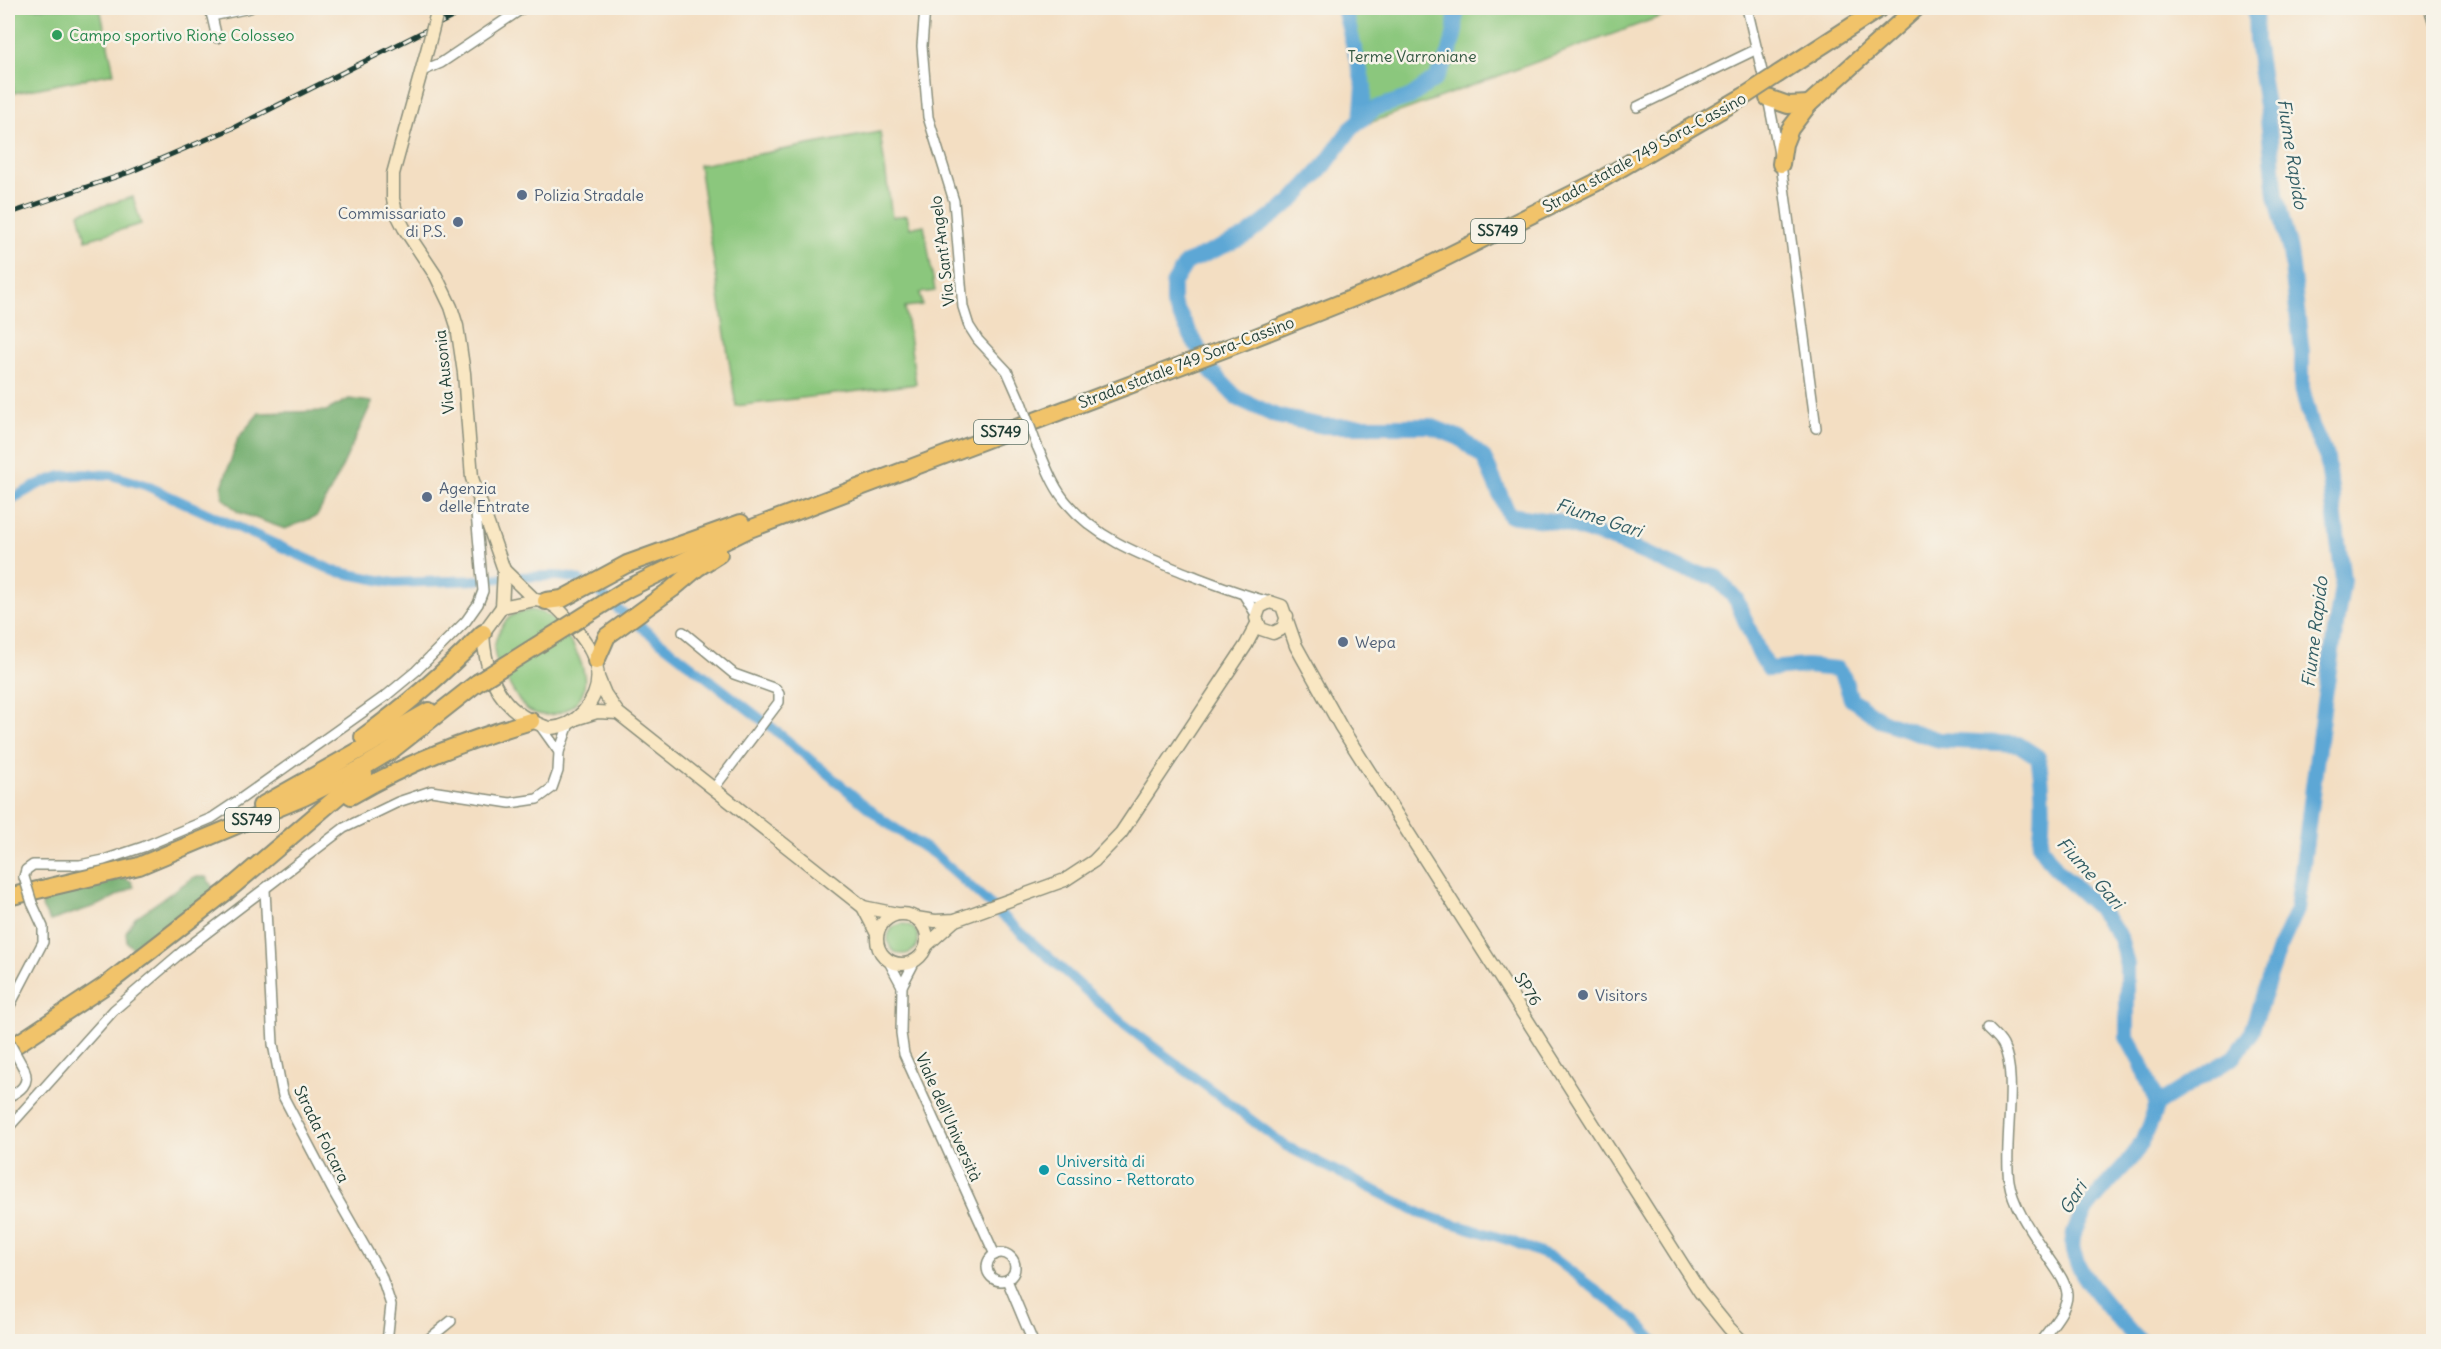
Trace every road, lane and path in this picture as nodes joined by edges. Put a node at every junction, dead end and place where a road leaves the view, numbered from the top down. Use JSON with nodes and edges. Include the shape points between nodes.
{"nodes":[{"id":1,"x":250,"y":8,"type":"edge"},
{"id":2,"x":438,"y":8,"type":"edge"},
{"id":3,"x":523,"y":8,"type":"edge"},
{"id":4,"x":925,"y":8,"type":"edge"},
{"id":5,"x":1747,"y":8,"type":"edge"},
{"id":6,"x":1880,"y":8,"type":"edge"},
{"id":7,"x":1916,"y":8,"type":"edge"},
{"id":8,"x":2429,"y":8,"type":"edge"},
{"id":9,"x":211,"y":12,"type":"edge"},
{"id":10,"x":2433,"y":24,"type":"edge"},
{"id":11,"x":217,"y":38,"type":"dead end"},
{"id":12,"x":1757,"y":49,"type":"junction"},
{"id":13,"x":422,"y":71,"type":"junction"},
{"id":14,"x":1768,"y":98,"type":"junction"},
{"id":15,"x":1809,"y":104,"type":"junction"},
{"id":16,"x":1637,"y":107,"type":"dead end"},
{"id":17,"x":1781,"y":164,"type":"junction"},
{"id":18,"x":1816,"y":428,"type":"dead end"},
{"id":19,"x":479,"y":500,"type":"junction"},
{"id":20,"x":812,"y":504,"type":"junction"},
{"id":21,"x":504,"y":570,"type":"junction"},
{"id":22,"x":1244,"y":595,"type":"junction"},
{"id":23,"x":541,"y":601,"type":"junction"},
{"id":24,"x":1270,"y":602,"type":"junction"},
{"id":25,"x":502,"y":607,"type":"junction"},
{"id":26,"x":1287,"y":616,"type":"junction"},
{"id":27,"x":1257,"y":619,"type":"junction"},
{"id":28,"x":683,"y":632,"type":"dead end"},
{"id":29,"x":1271,"y":632,"type":"junction"},
{"id":30,"x":483,"y":633,"type":"junction"},
{"id":31,"x":1246,"y":645,"type":"junction"},
{"id":32,"x":1296,"y":646,"type":"junction"},
{"id":33,"x":597,"y":669,"type":"junction"},
{"id":34,"x":477,"y":683,"type":"junction"},
{"id":35,"x":618,"y":713,"type":"junction"},
{"id":36,"x":573,"y":721,"type":"junction"},
{"id":37,"x":535,"y":722,"type":"junction"},
{"id":38,"x":392,"y":750,"type":"junction"},
{"id":39,"x":558,"y":752,"type":"junction"},
{"id":40,"x":714,"y":788,"type":"junction"},
{"id":41,"x":276,"y":797,"type":"junction"},
{"id":42,"x":298,"y":831,"type":"junction"},
{"id":43,"x":106,"y":873,"type":"junction"},
{"id":44,"x":265,"y":890,"type":"junction"},
{"id":45,"x":8,"y":897,"type":"edge"},
{"id":46,"x":863,"y":907,"type":"junction"},
{"id":47,"x":897,"y":914,"type":"junction"},
{"id":48,"x":916,"y":918,"type":"junction"},
{"id":49,"x":956,"y":920,"type":"junction"},
{"id":50,"x":877,"y":934,"type":"junction"},
{"id":51,"x":927,"y":945,"type":"junction"},
{"id":52,"x":888,"y":960,"type":"junction"},
{"id":53,"x":915,"y":961,"type":"junction"},
{"id":54,"x":902,"y":986,"type":"junction"},
{"id":55,"x":8,"y":1009,"type":"edge"},
{"id":56,"x":1988,"y":1028,"type":"dead end"},
{"id":57,"x":8,"y":1040,"type":"edge"},
{"id":58,"x":8,"y":1050,"type":"edge"},
{"id":59,"x":8,"y":1097,"type":"edge"},
{"id":60,"x":8,"y":1128,"type":"edge"},
{"id":61,"x":995,"y":1255,"type":"junction"},
{"id":62,"x":1007,"y":1280,"type":"junction"},
{"id":63,"x":451,"y":1321,"type":"dead end"},
{"id":64,"x":387,"y":1341,"type":"edge"},
{"id":65,"x":425,"y":1341,"type":"edge"},
{"id":66,"x":1033,"y":1341,"type":"edge"},
{"id":67,"x":1743,"y":1341,"type":"edge"},
{"id":68,"x":2040,"y":1341,"type":"edge"}],
"edges":[{"from":1,"to":9,"type":"street"},
{"from":2,"to":13,"type":"street","name":"Via Ausonia","bridge":true},
{"from":3,"to":13,"type":"street","via":[[441,63]]},
{"from":4,"to":22,"type":"street","name":"Via Sant'Angelo","bridge":true,"via":[[922,46],[928,117],[954,201],[963,307],[978,340],[1007,371],[1051,480],[1067,503],[1092,527],[1121,545]]},
{"from":5,"to":12,"type":"street"},
{"from":6,"to":20,"type":"highway","name":"Strada statale 749 Sora-Cassino","number":"SS749","bridge":true,"via":[[1743,97],[1595,183],[1406,277]]},
{"from":7,"to":15,"type":"highway"},
{"from":8,"to":10,"type":"street"},
{"from":9,"to":11,"type":"street"},
{"from":12,"to":14,"type":"street"},
{"from":12,"to":16,"type":"street"},
{"from":13,"to":19,"type":"street","name":"Via Ausonia","via":[[393,174],[393,199],[404,228],[436,276],[457,326],[469,458]]},
{"from":14,"to":15,"type":"highway","via":[[1788,105]]},
{"from":14,"to":17,"type":"street"},
{"from":15,"to":17,"type":"highway","via":[[1790,129]]},
{"from":17,"to":18,"type":"street"},
{"from":19,"to":21,"type":"street","name":"Via Ausonia"},
{"from":19,"to":55,"type":"street","bridge":true,"via":[[476,513],[483,591],[466,621],[416,671],[212,818],[105,860],[80,865],[33,865],[26,870],[24,877],[43,927],[43,942]]},
{"from":20,"to":23,"type":"highway","via":[[737,524],[627,564],[562,599]]},
{"from":20,"to":33,"type":"highway","via":[[715,556],[607,636]]},
{"from":20,"to":34,"type":"highway","name":"Strada statale 749 Sora-Cassino","number":"SS749","bridge":true,"via":[[747,530],[627,589]]},
{"from":21,"to":23,"type":"street","name":"Via Ausonia"},
{"from":21,"to":25,"type":"street","name":"Via Ausonia"},
{"from":22,"to":24,"type":"street","name":"Via Sant'Angelo"},
{"from":22,"to":27,"type":"street"},
{"from":23,"to":25,"type":"street"},
{"from":23,"to":33,"type":"street","via":[[557,606],[577,630]]},
{"from":24,"to":26,"type":"street","via":[[1282,606]]},
{"from":24,"to":27,"type":"street","via":[[1260,607]]},
{"from":25,"to":30,"type":"street"},
{"from":26,"to":29,"type":"street","via":[[1283,628]]},
{"from":26,"to":32,"type":"street","name":"SP76"},
{"from":27,"to":29,"type":"street","via":[[1261,629]]},
{"from":27,"to":31,"type":"street"},
{"from":28,"to":40,"type":"street","via":[[734,674],[776,689],[779,698]]},
{"from":29,"to":31,"type":"street"},
{"from":29,"to":32,"type":"street"},
{"from":30,"to":37,"type":"street","via":[[484,658],[501,698],[521,717]]},
{"from":30,"to":41,"type":"highway","via":[[395,714]]},
{"from":31,"to":49,"type":"street","via":[[1121,834],[1094,861],[1065,880]]},
{"from":32,"to":67,"type":"street","name":"SP76","via":[[1341,727],[1700,1292]]},
{"from":33,"to":35,"type":"street","via":[[605,694]]},
{"from":33,"to":36,"type":"street","via":[[594,700]]},
{"from":34,"to":38,"type":"highway","name":"Strada statale 749 Sora-Cassino","number":"SS749"},
{"from":34,"to":41,"type":"highway","name":"Strada statale 749 Sora-Cassino","number":"SS749"},
{"from":35,"to":36,"type":"street","via":[[597,712]]},
{"from":35,"to":40,"type":"street"},
{"from":36,"to":37,"type":"street","via":[[549,728]]},
{"from":36,"to":39,"type":"street"},
{"from":37,"to":39,"type":"street"},
{"from":37,"to":42,"type":"highway","via":[[390,772]]},
{"from":38,"to":42,"type":"highway"},
{"from":38,"to":43,"type":"highway","name":"Strada statale 749 Sora-Cassino","number":"SS749","via":[[245,823],[139,866]]},
{"from":39,"to":44,"type":"street","via":[[558,771],[552,788],[537,799],[510,803],[430,791],[344,828]]},
{"from":40,"to":46,"type":"street"},
{"from":41,"to":43,"type":"highway","name":"Strada statale 749 Sora-Cassino","number":"SS749"},
{"from":42,"to":58,"type":"highway","via":[[228,891],[106,985]]},
{"from":43,"to":45,"type":"highway","name":"Strada statale 749 Sora-Cassino","number":"SS749"},
{"from":44,"to":60,"type":"street","via":[[183,951],[114,1010]]},
{"from":44,"to":64,"type":"street","name":"Strada Folcara","via":[[273,1044],[284,1096],[381,1275],[391,1305]]},
{"from":46,"to":47,"type":"street"},
{"from":46,"to":50,"type":"street"},
{"from":47,"to":48,"type":"street"},
{"from":47,"to":50,"type":"street","via":[[884,921]]},
{"from":48,"to":49,"type":"street"},
{"from":48,"to":51,"type":"street","via":[[926,930]]},
{"from":49,"to":51,"type":"street"},
{"from":50,"to":52,"type":"street","via":[[879,948]]},
{"from":51,"to":53,"type":"street"},
{"from":52,"to":53,"type":"street","via":[[902,964]]},
{"from":52,"to":54,"type":"street","name":"Viale dell'Università"},
{"from":53,"to":54,"type":"street","name":"Viale dell'Università"},
{"from":54,"to":61,"type":"street","name":"Viale dell'Università","via":[[904,1054]]},
{"from":56,"to":68,"type":"street","via":[[2003,1044],[2008,1059],[2009,1184],[2067,1294],[2064,1307]]},
{"from":57,"to":59,"type":"street","bridge":true,"via":[[27,1080]]},
{"from":61,"to":62,"type":"street","via":[[1005,1254],[1013,1260],[1014,1274]]},
{"from":61,"to":62,"type":"street","via":[[988,1261],[988,1274],[994,1280]]},
{"from":62,"to":66,"type":"street"},
{"from":63,"to":65,"type":"street"}]}
